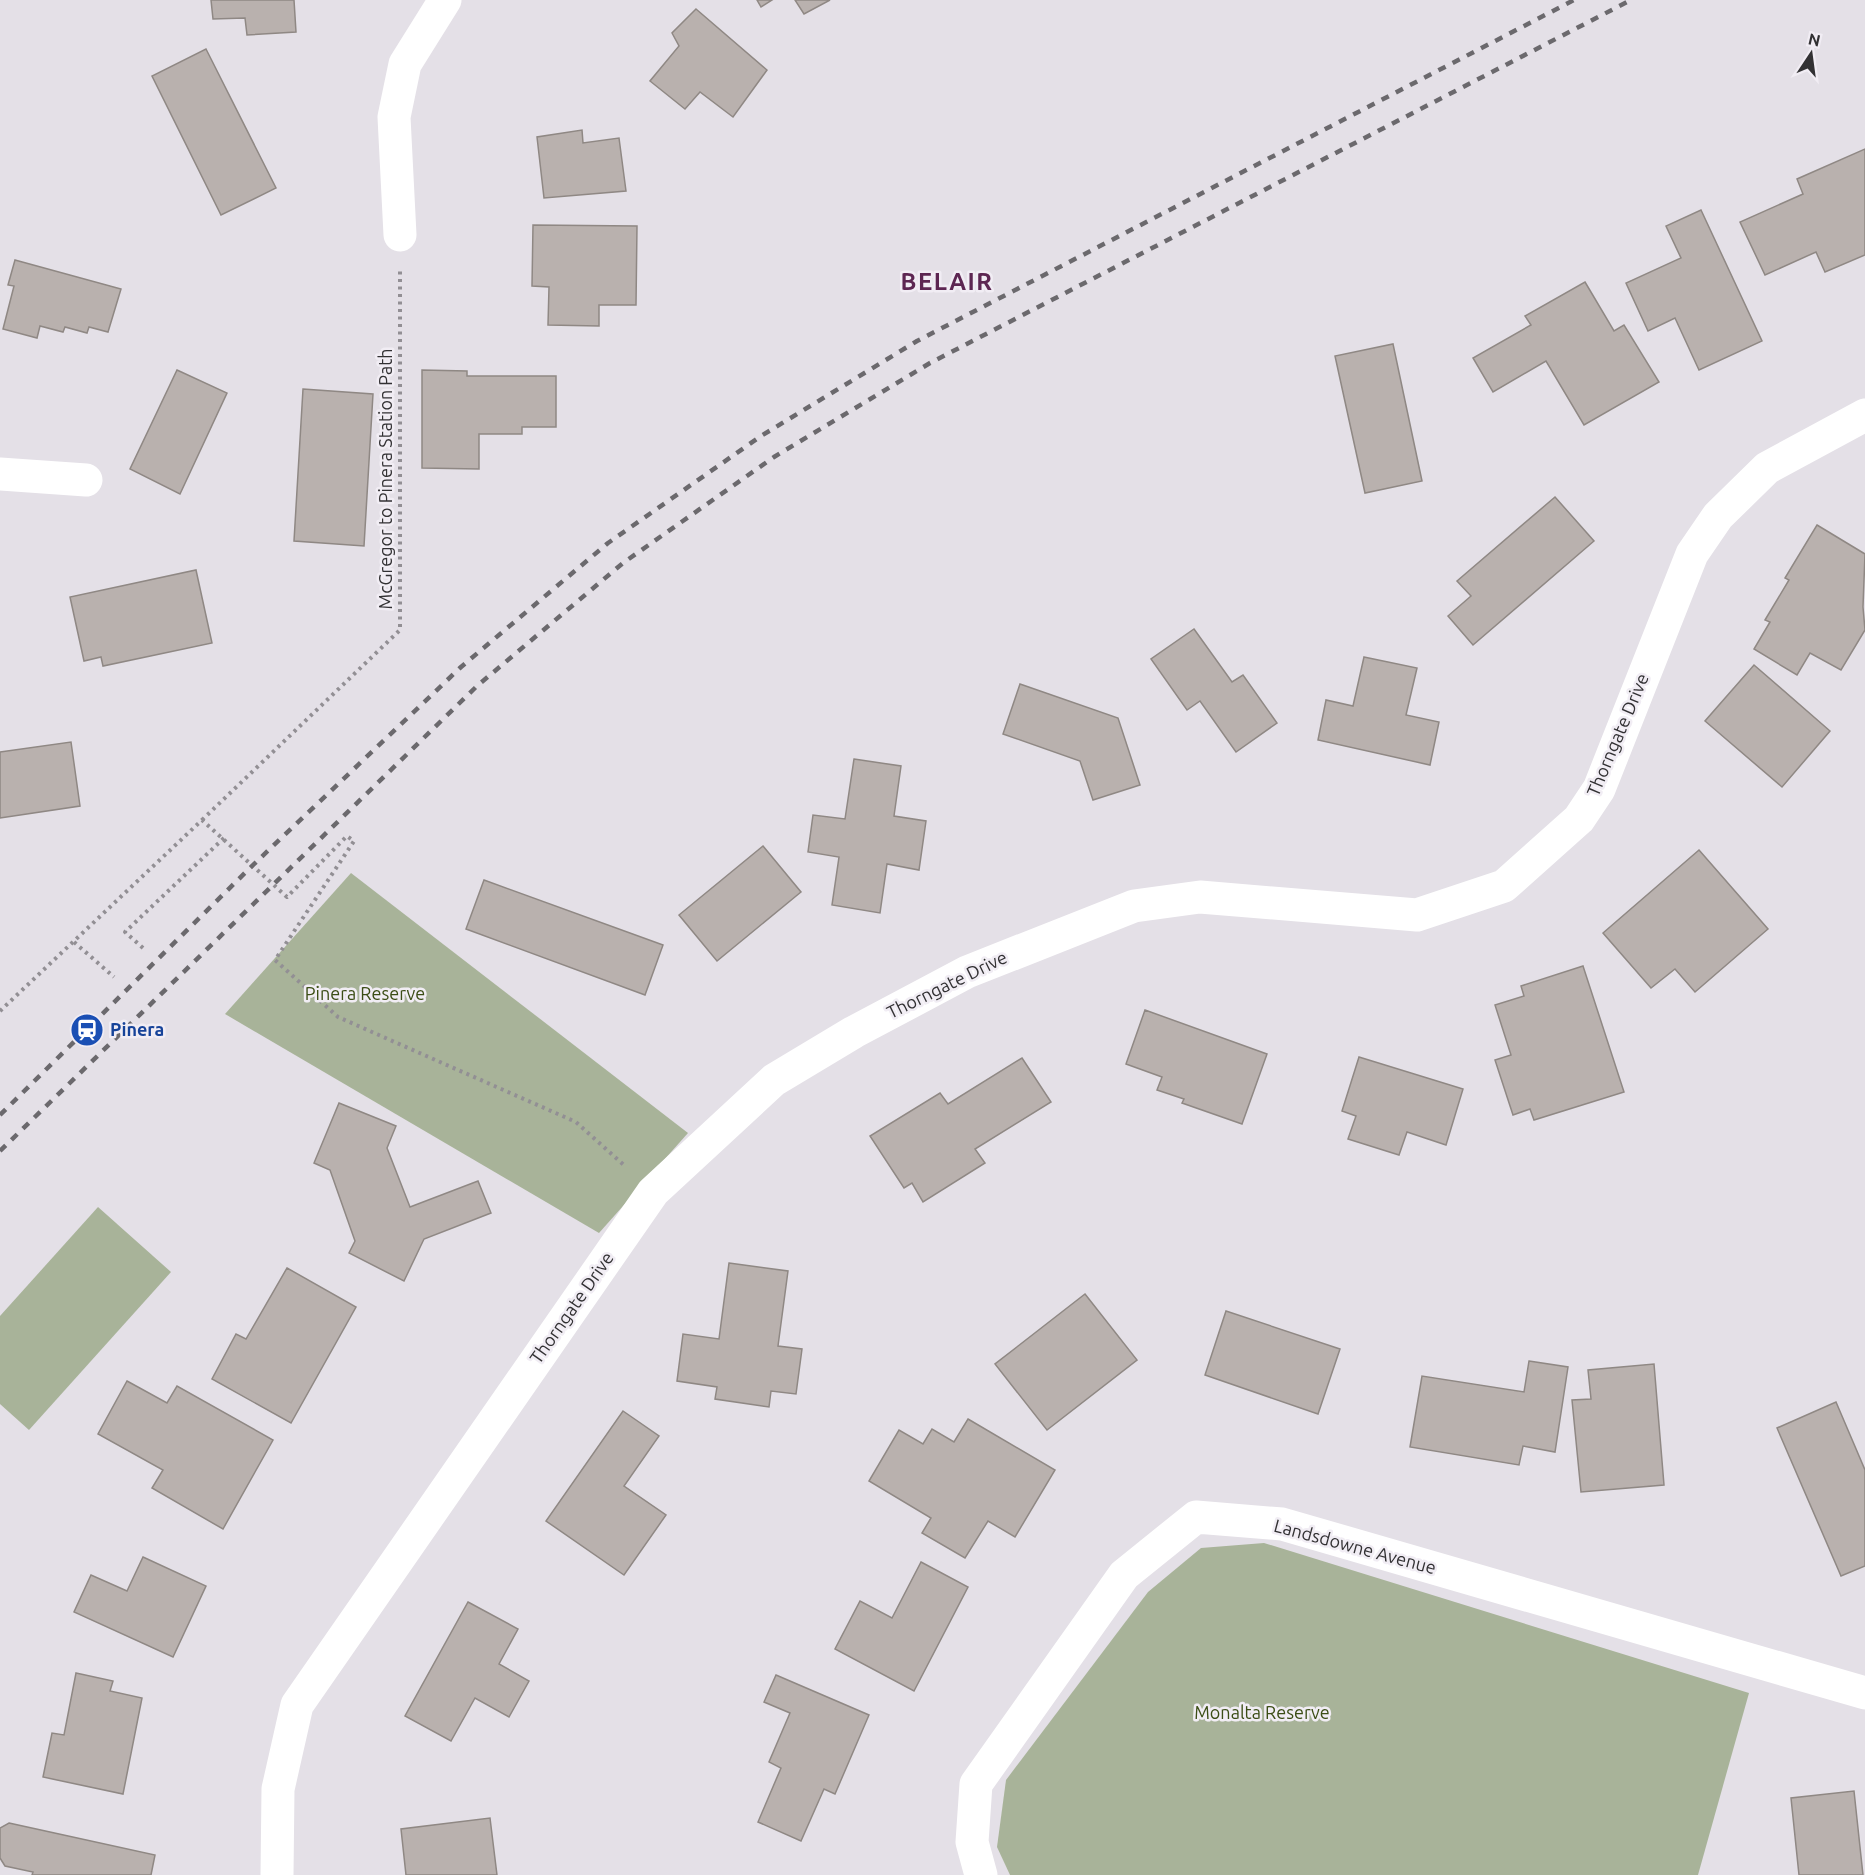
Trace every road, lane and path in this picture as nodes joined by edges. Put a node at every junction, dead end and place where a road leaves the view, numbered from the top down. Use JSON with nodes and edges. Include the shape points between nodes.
{"nodes":[{"id":1,"x":445,"y":0,"type":"edge"},
{"id":2,"x":400,"y":235,"type":"joint"},
{"id":3,"x":1865,"y":415,"type":"edge"},
{"id":4,"x":0,"y":474,"type":"edge"},
{"id":5,"x":86,"y":480,"type":"dead end"},
{"id":6,"x":202,"y":820,"type":"junction"},
{"id":7,"x":224,"y":838,"type":"junction"},
{"id":8,"x":74,"y":942,"type":"junction"},
{"id":9,"x":143,"y":948,"type":"dead end"},
{"id":10,"x":114,"y":977,"type":"dead end"},
{"id":11,"x":0,"y":1011,"type":"edge"},
{"id":12,"x":653,"y":1192,"type":"junction"},
{"id":13,"x":1865,"y":1693,"type":"edge"},
{"id":14,"x":278,"y":1875,"type":"edge"},
{"id":15,"x":981,"y":1875,"type":"edge"}],
"edges":[{"from":1,"to":2,"type":"street","via":[[405,64],[394,117]]},
{"from":2,"to":6,"type":"path","name":"McGregor to Pinera Station Path","via":[[400,630]]},
{"from":3,"to":12,"type":"street","name":"Thorngate Drive","via":[[1767,468],[1718,516],[1692,554],[1599,789],[1579,819],[1504,886],[1417,915],[1200,897],[1134,906],[967,972],[854,1032],[774,1080]]},
{"from":4,"to":5,"type":"street"},
{"from":6,"to":7,"type":"path"},
{"from":6,"to":8,"type":"path","name":"McGregor to Pinera Station Path"},
{"from":7,"to":9,"type":"path","via":[[125,932]]},
{"from":7,"to":12,"type":"path","via":[[287,897],[347,836],[354,841],[275,960],[338,1017],[576,1122]]},
{"from":8,"to":10,"type":"path"},
{"from":8,"to":11,"type":"path","name":"McGregor to Pinera Station Path"},
{"from":12,"to":14,"type":"street","name":"Thorngate Drive","via":[[297,1705],[278,1789]]},
{"from":13,"to":15,"type":"street","name":"Landsdowne Avenue","via":[[1282,1524],[1196,1517],[1124,1575],[976,1784],[972,1842]]}]}
